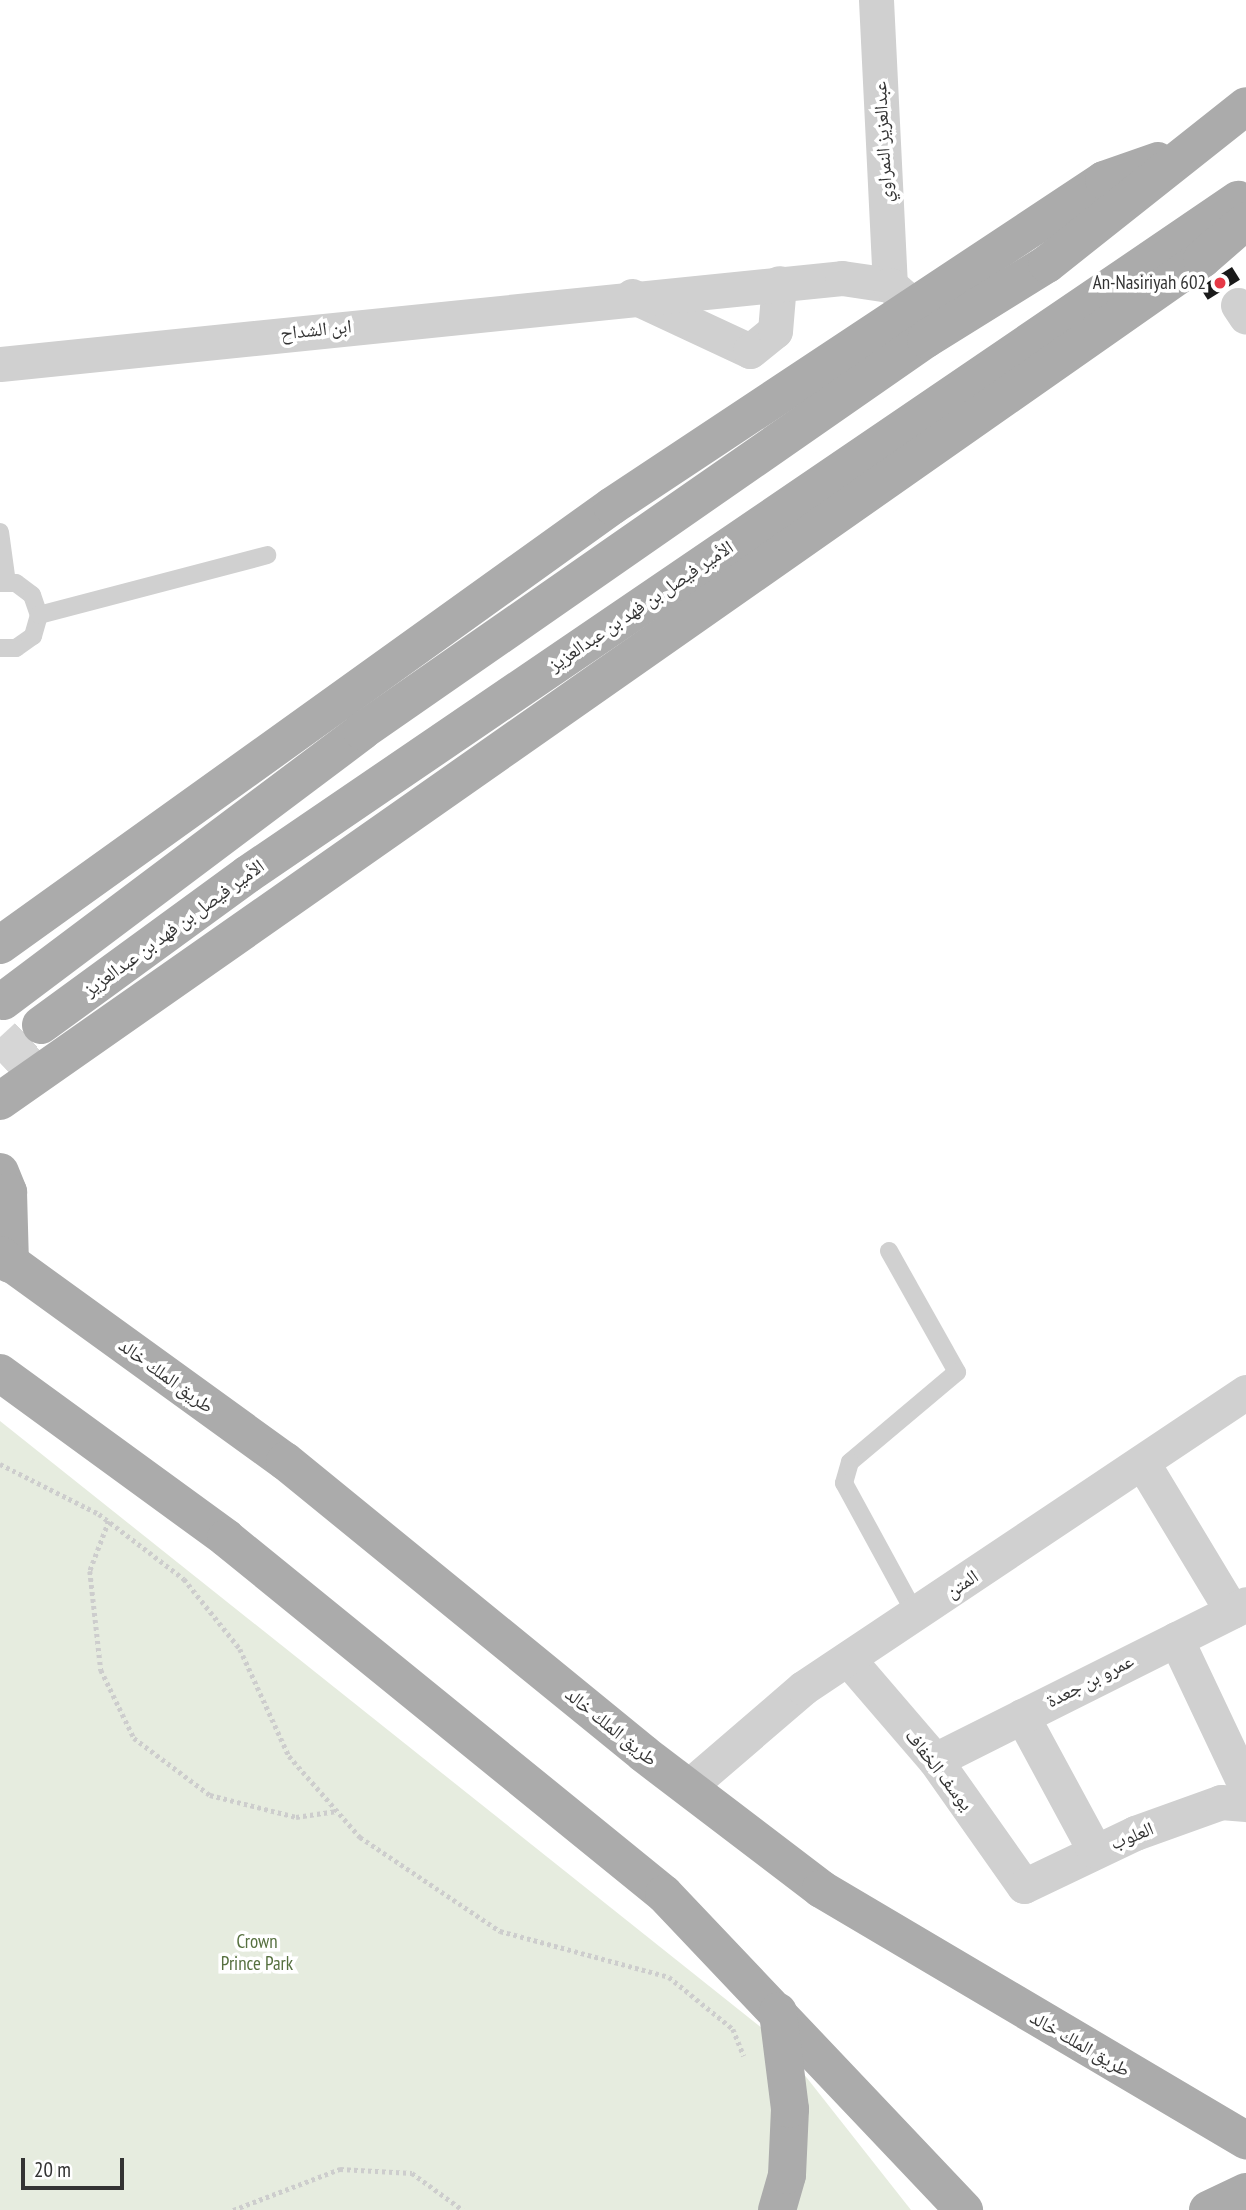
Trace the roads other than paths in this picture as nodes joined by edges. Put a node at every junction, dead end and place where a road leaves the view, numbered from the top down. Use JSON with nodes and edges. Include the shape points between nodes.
{"nodes":[{"id":1,"x":876,"y":0,"type":"edge"},
{"id":2,"x":1246,"y":106,"type":"edge"},
{"id":3,"x":1180,"y":153,"type":"junction"},
{"id":4,"x":1246,"y":195,"type":"edge"},
{"id":5,"x":1246,"y":221,"type":"edge"},
{"id":6,"x":779,"y":283,"type":"junction"},
{"id":7,"x":901,"y":294,"type":"junction"},
{"id":8,"x":632,"y":296,"type":"junction"},
{"id":9,"x":0,"y":364,"type":"edge"},
{"id":10,"x":0,"y":532,"type":"edge"},
{"id":11,"x":267,"y":555,"type":"dead end"},
{"id":12,"x":4,"y":583,"type":"edge"},
{"id":13,"x":39,"y":615,"type":"junction"},
{"id":14,"x":0,"y":648,"type":"edge"},
{"id":15,"x":1,"y":944,"type":"edge"},
{"id":16,"x":3,"y":1001,"type":"dead end"},
{"id":17,"x":143,"y":1003,"type":"junction"},
{"id":18,"x":41,"y":1025,"type":"tunnel mouth"},
{"id":19,"x":0,"y":1083,"type":"edge"},
{"id":20,"x":0,"y":1101,"type":"edge"},
{"id":21,"x":0,"y":1132,"type":"edge"},
{"id":22,"x":0,"y":1172,"type":"edge"},
{"id":23,"x":889,"y":1251,"type":"dead end"},
{"id":24,"x":5,"y":1259,"type":"edge"},
{"id":25,"x":0,"y":1373,"type":"edge"},
{"id":26,"x":1246,"y":1392,"type":"edge"},
{"id":27,"x":1142,"y":1462,"type":"junction"},
{"id":28,"x":1239,"y":1607,"type":"edge"},
{"id":29,"x":916,"y":1615,"type":"junction"},
{"id":30,"x":1176,"y":1639,"type":"junction"},
{"id":31,"x":848,"y":1659,"type":"junction"},
{"id":32,"x":1022,"y":1716,"type":"junction"},
{"id":33,"x":935,"y":1760,"type":"junction"},
{"id":34,"x":688,"y":1787,"type":"junction"},
{"id":35,"x":1246,"y":1787,"type":"edge"},
{"id":36,"x":1246,"y":1804,"type":"edge"},
{"id":37,"x":1095,"y":1852,"type":"junction"},
{"id":38,"x":1024,"y":1886,"type":"joint"},
{"id":39,"x":778,"y":2012,"type":"junction"},
{"id":40,"x":1246,"y":2140,"type":"edge"},
{"id":41,"x":1246,"y":2192,"type":"edge"},
{"id":42,"x":777,"y":2210,"type":"edge"},
{"id":43,"x":964,"y":2210,"type":"edge"},
{"id":44,"x":1208,"y":2210,"type":"edge"}],
"edges":[{"from":1,"to":7,"type":"street","name":"عبدالعزيز النمراوي"},
{"from":2,"to":3,"type":"main road"},
{"from":3,"to":7,"type":"main road","via":[[1104,180]]},
{"from":3,"to":16,"type":"main road","via":[[1047,264],[915,346],[396,707]]},
{"from":4,"to":18,"type":"main road","name":"الأمير فيصل بن فهد بن عبدالعزيز","via":[[248,874]]},
{"from":5,"to":17,"type":"main road","name":"الأمير فيصل بن فهد بن عبدالعزيز","via":[[1202,259],[606,672]]},
{"from":6,"to":7,"type":"street","name":"ابن الشداح","via":[[842,278]]},
{"from":6,"to":8,"type":"street","name":"ابن الشداح"},
{"from":6,"to":8,"type":"street","via":[[775,331],[750,351]]},
{"from":7,"to":15,"type":"main road"},
{"from":8,"to":9,"type":"street","name":"ابن الشداح"},
{"from":10,"to":12,"type":"lane"},
{"from":11,"to":13,"type":"lane"},
{"from":12,"to":13,"type":"lane","via":[[33,596]]},
{"from":13,"to":14,"type":"lane","via":[[33,636],[16,648]]},
{"from":17,"to":19,"type":"main road"},
{"from":17,"to":20,"type":"main road"},
{"from":17,"to":21,"type":"main road","via":[[68,1063]]},
{"from":22,"to":24,"type":"main road","via":[[8,1192]]},
{"from":23,"to":29,"type":"lane","via":[[957,1372],[850,1462],[844,1483]]},
{"from":24,"to":34,"type":"main road","name":"طريق الملك خالد","via":[[285,1461]]},
{"from":25,"to":39,"type":"main road","via":[[226,1538],[664,1894]]},
{"from":26,"to":27,"type":"street","name":"المتن"},
{"from":27,"to":28,"type":"street"},
{"from":27,"to":29,"type":"street","name":"المتن"},
{"from":28,"to":30,"type":"street","name":"عمرو بن جعدة"},
{"from":29,"to":31,"type":"street","name":"المتن"},
{"from":30,"to":32,"type":"street","name":"عمرو بن جعدة"},
{"from":30,"to":35,"type":"street"},
{"from":31,"to":33,"type":"street","name":"يوسف الخفاف"},
{"from":31,"to":34,"type":"street","name":"المتن","via":[[803,1688]]},
{"from":32,"to":33,"type":"street","name":"عمرو بن جعدة"},
{"from":32,"to":37,"type":"street"},
{"from":33,"to":38,"type":"street","name":"يوسف الخفاف"},
{"from":34,"to":40,"type":"main road","name":"طريق الملك خالد","via":[[821,1889]]},
{"from":36,"to":37,"type":"street","name":"العلوب","via":[[1221,1802]]},
{"from":37,"to":38,"type":"street","name":"العلوب"},
{"from":39,"to":42,"type":"main road","via":[[790,2109],[787,2175]]},
{"from":39,"to":43,"type":"main road"},
{"from":41,"to":44,"type":"main road"}]}
